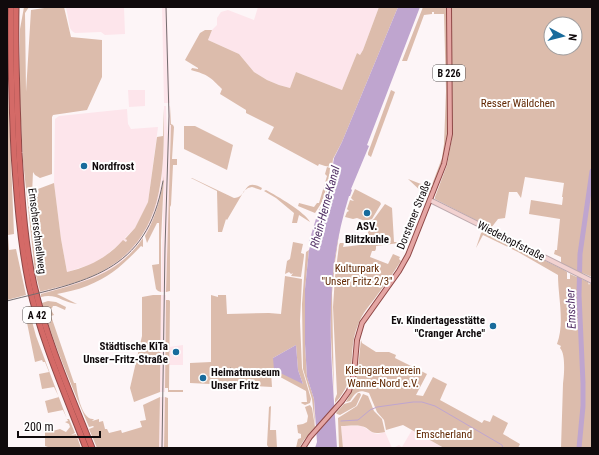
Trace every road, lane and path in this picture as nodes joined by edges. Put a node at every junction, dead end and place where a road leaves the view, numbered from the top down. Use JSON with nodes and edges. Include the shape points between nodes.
{"nodes":[{"id":1,"x":11,"y":7,"type":"edge"},
{"id":2,"x":16,"y":7,"type":"edge"},
{"id":3,"x":449,"y":7,"type":"edge"},
{"id":4,"x":430,"y":200,"type":"junction"},
{"id":5,"x":592,"y":281,"type":"edge"},
{"id":6,"x":85,"y":448,"type":"edge"},
{"id":7,"x":92,"y":448,"type":"edge"},
{"id":8,"x":303,"y":448,"type":"edge"}],
"edges":[{"from":1,"to":6,"type":"highway","name":"Emscherschnellweg","number":"A 42","via":[[11,99],[21,240],[29,286],[38,316]]},
{"from":2,"to":7,"type":"highway","name":"Emscherschnellweg","number":"A 42","via":[[16,99],[22,200],[30,264],[46,329]]},
{"from":3,"to":4,"type":"main road","name":"Dorstener Straße","number":"B 226","via":[[449,140],[444,164]]},
{"from":4,"to":5,"type":"main road","name":"Wiedehopfstraße"},
{"from":4,"to":8,"type":"main road","name":"Dorstener Straße","number":"B 226","via":[[403,264],[362,323],[353,380],[347,395]]}]}
